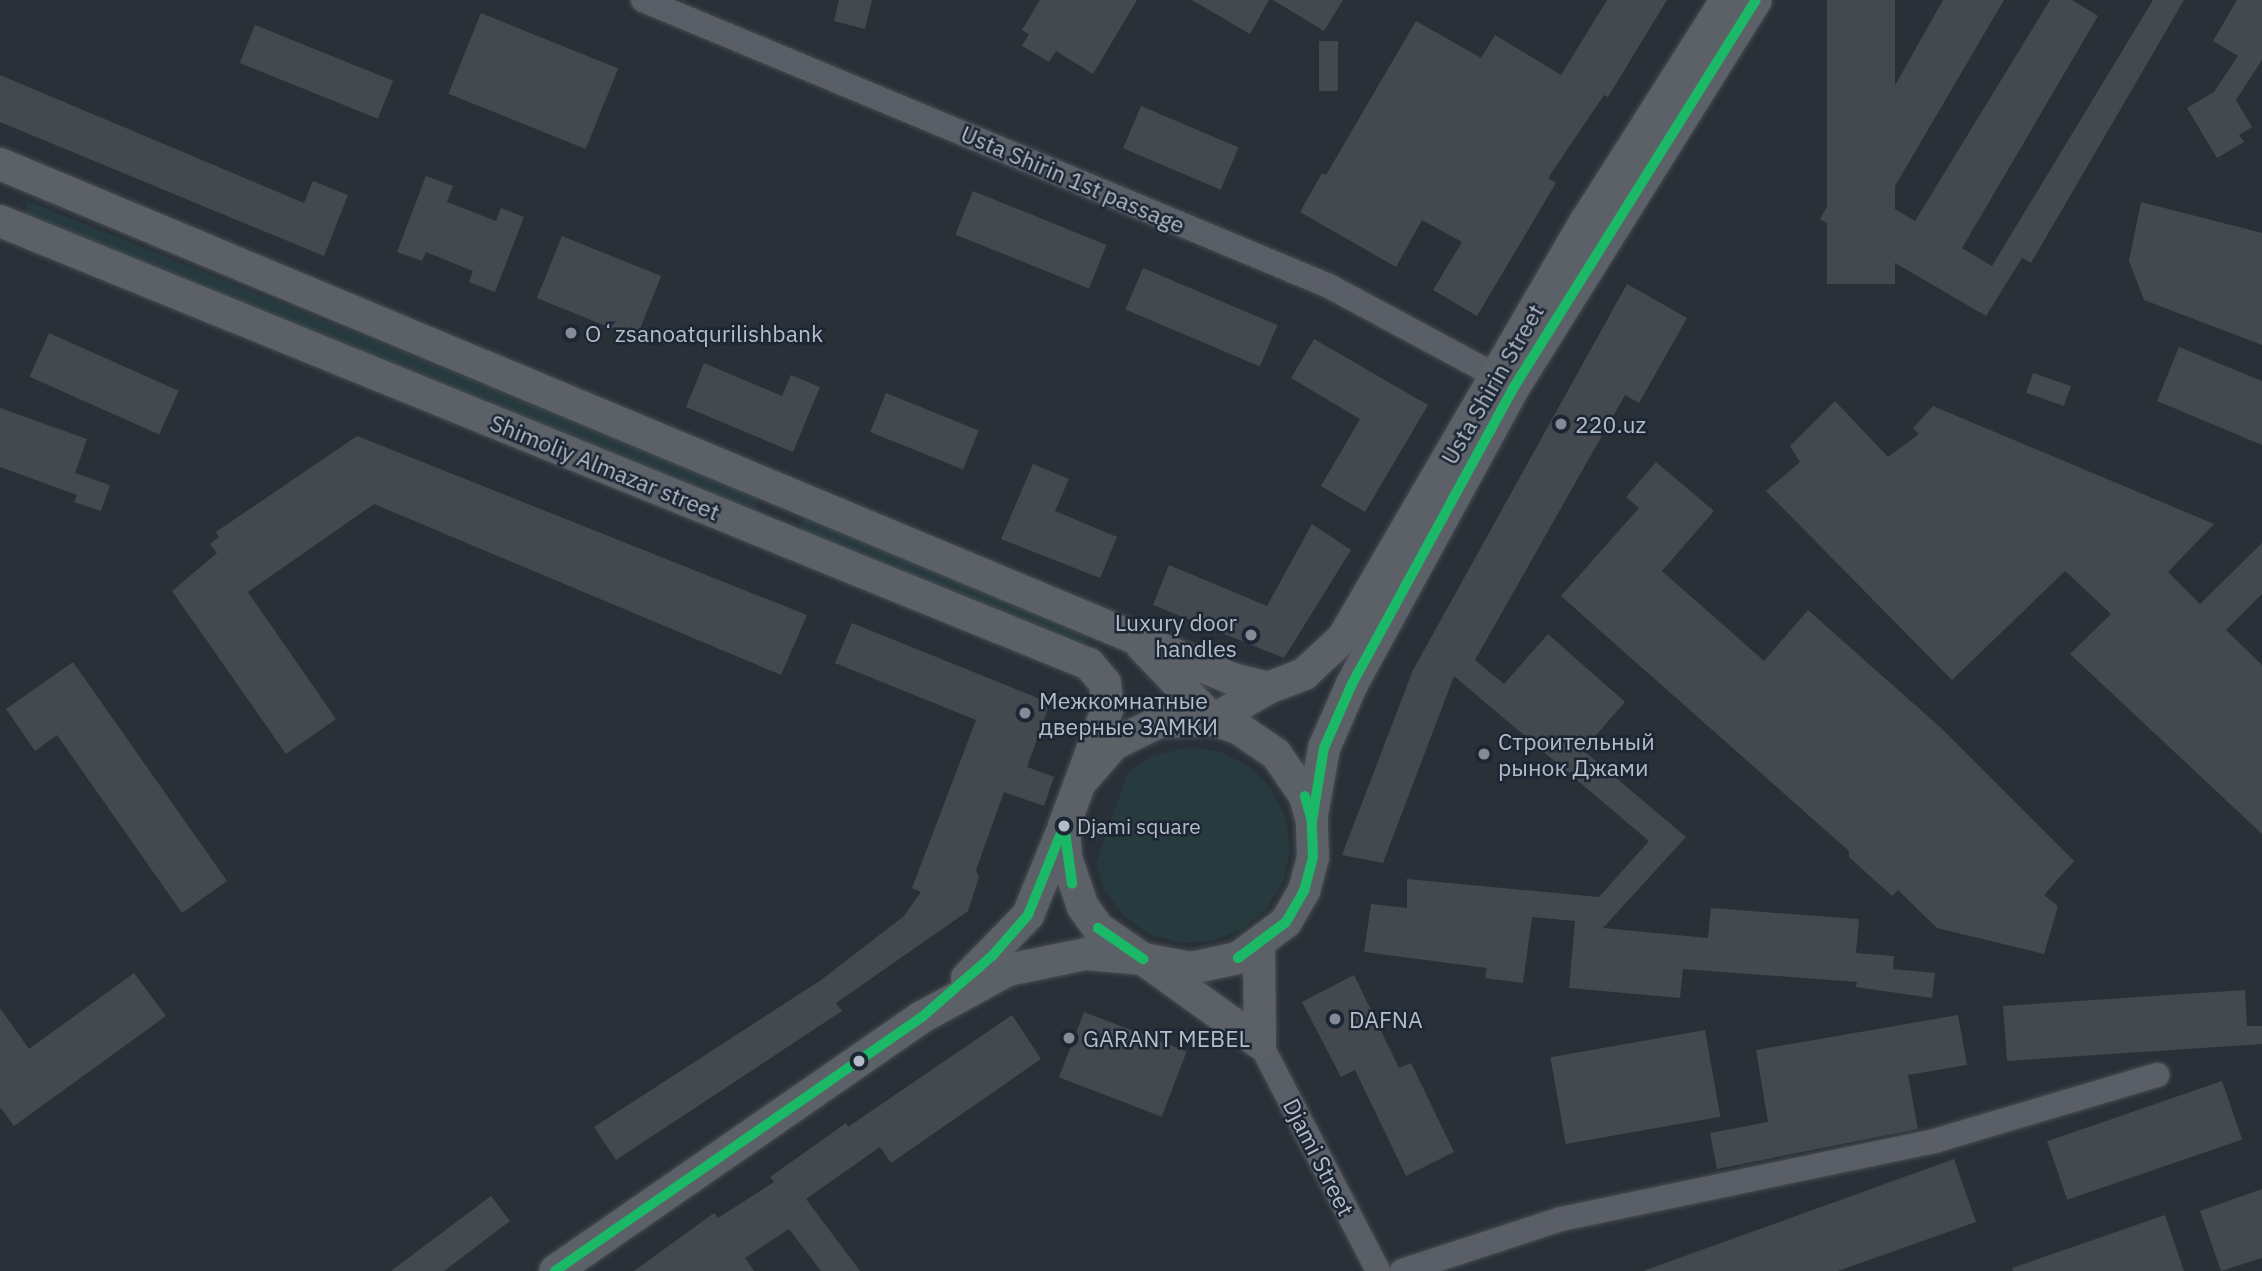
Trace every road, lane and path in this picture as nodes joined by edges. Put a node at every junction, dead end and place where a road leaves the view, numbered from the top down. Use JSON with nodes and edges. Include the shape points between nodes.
{"nodes":[{"id":1,"x":643,"y":0,"type":"edge"},
{"id":2,"x":1726,"y":0,"type":"edge"},
{"id":3,"x":1756,"y":0,"type":"edge"},
{"id":4,"x":8,"y":167,"type":"edge"},
{"id":5,"x":0,"y":215,"type":"edge"},
{"id":6,"x":0,"y":221,"type":"edge"},
{"id":7,"x":1505,"y":381,"type":"junction"},
{"id":8,"x":789,"y":493,"type":"junction"},
{"id":9,"x":773,"y":535,"type":"junction"},
{"id":10,"x":1132,"y":636,"type":"junction"},
{"id":11,"x":1268,"y":688,"type":"junction"},
{"id":12,"x":1213,"y":720,"type":"junction"},
{"id":13,"x":1080,"y":783,"type":"junction"},
{"id":14,"x":1312,"y":821,"type":"junction"},
{"id":15,"x":1064,"y":826,"type":"junction"},
{"id":16,"x":1259,"y":946,"type":"junction"},
{"id":17,"x":1143,"y":959,"type":"junction"},
{"id":18,"x":922,"y":1017,"type":"junction"},
{"id":19,"x":1260,"y":1043,"type":"junction"},
{"id":20,"x":2157,"y":1075,"type":"dead end"},
{"id":21,"x":555,"y":1271,"type":"edge"},
{"id":22,"x":1378,"y":1271,"type":"edge"},
{"id":23,"x":1402,"y":1271,"type":"edge"}],
"edges":[{"from":1,"to":7,"type":"street","name":"Usta Shirin 1st passage","via":[[1329,286]]},
{"from":2,"to":7,"type":"main road","name":"Usta Shirin Street","via":[[1586,221]]},
{"from":3,"to":7,"type":"main road","name":"Usta Shirin Street"},
{"from":4,"to":5,"type":"main road"},
{"from":4,"to":8,"type":"main road","name":"Shimoliy Almazar street"},
{"from":6,"to":9,"type":"main road","name":"Shimoliy Almazar street"},
{"from":7,"to":11,"type":"main road","name":"Usta Shirin Street","via":[[1343,638],[1304,674]]},
{"from":7,"to":14,"type":"main road","name":"Usta Shirin Street","via":[[1352,684],[1324,748]]},
{"from":8,"to":9,"type":"main road"},
{"from":8,"to":10,"type":"main road","name":"Shimoliy Almazar street"},
{"from":9,"to":13,"type":"main road","name":"Shimoliy Almazar street","via":[[1089,664],[1105,683],[1108,707]]},
{"from":10,"to":11,"type":"main road","name":"Shimoliy Almazar street","via":[[1233,679]]},
{"from":10,"to":12,"type":"main road","name":"Shimoliy Almazar street"},
{"from":11,"to":12,"type":"main road","name":"Usta Shirin Street"},
{"from":12,"to":13,"type":"main road","via":[[1184,718],[1135,731],[1096,761]]},
{"from":12,"to":14,"type":"main road","via":[[1256,738],[1276,754],[1305,796]]},
{"from":13,"to":15,"type":"main road"},
{"from":14,"to":16,"type":"main road","via":[[1313,856],[1304,891],[1286,922]]},
{"from":15,"to":17,"type":"main road","via":[[1072,883],[1083,907],[1118,945]]},
{"from":15,"to":18,"type":"main road","via":[[1037,898],[1017,931]]},
{"from":16,"to":17,"type":"main road","via":[[1238,958],[1191,968]]},
{"from":16,"to":19,"type":"main road"},
{"from":17,"to":18,"type":"main road","via":[[1086,954],[1007,970]]},
{"from":17,"to":19,"type":"main road"},
{"from":18,"to":21,"type":"main road"},
{"from":19,"to":22,"type":"street","name":"Djami Street"},
{"from":20,"to":23,"type":"street","via":[[1934,1141],[1561,1219]]}]}
